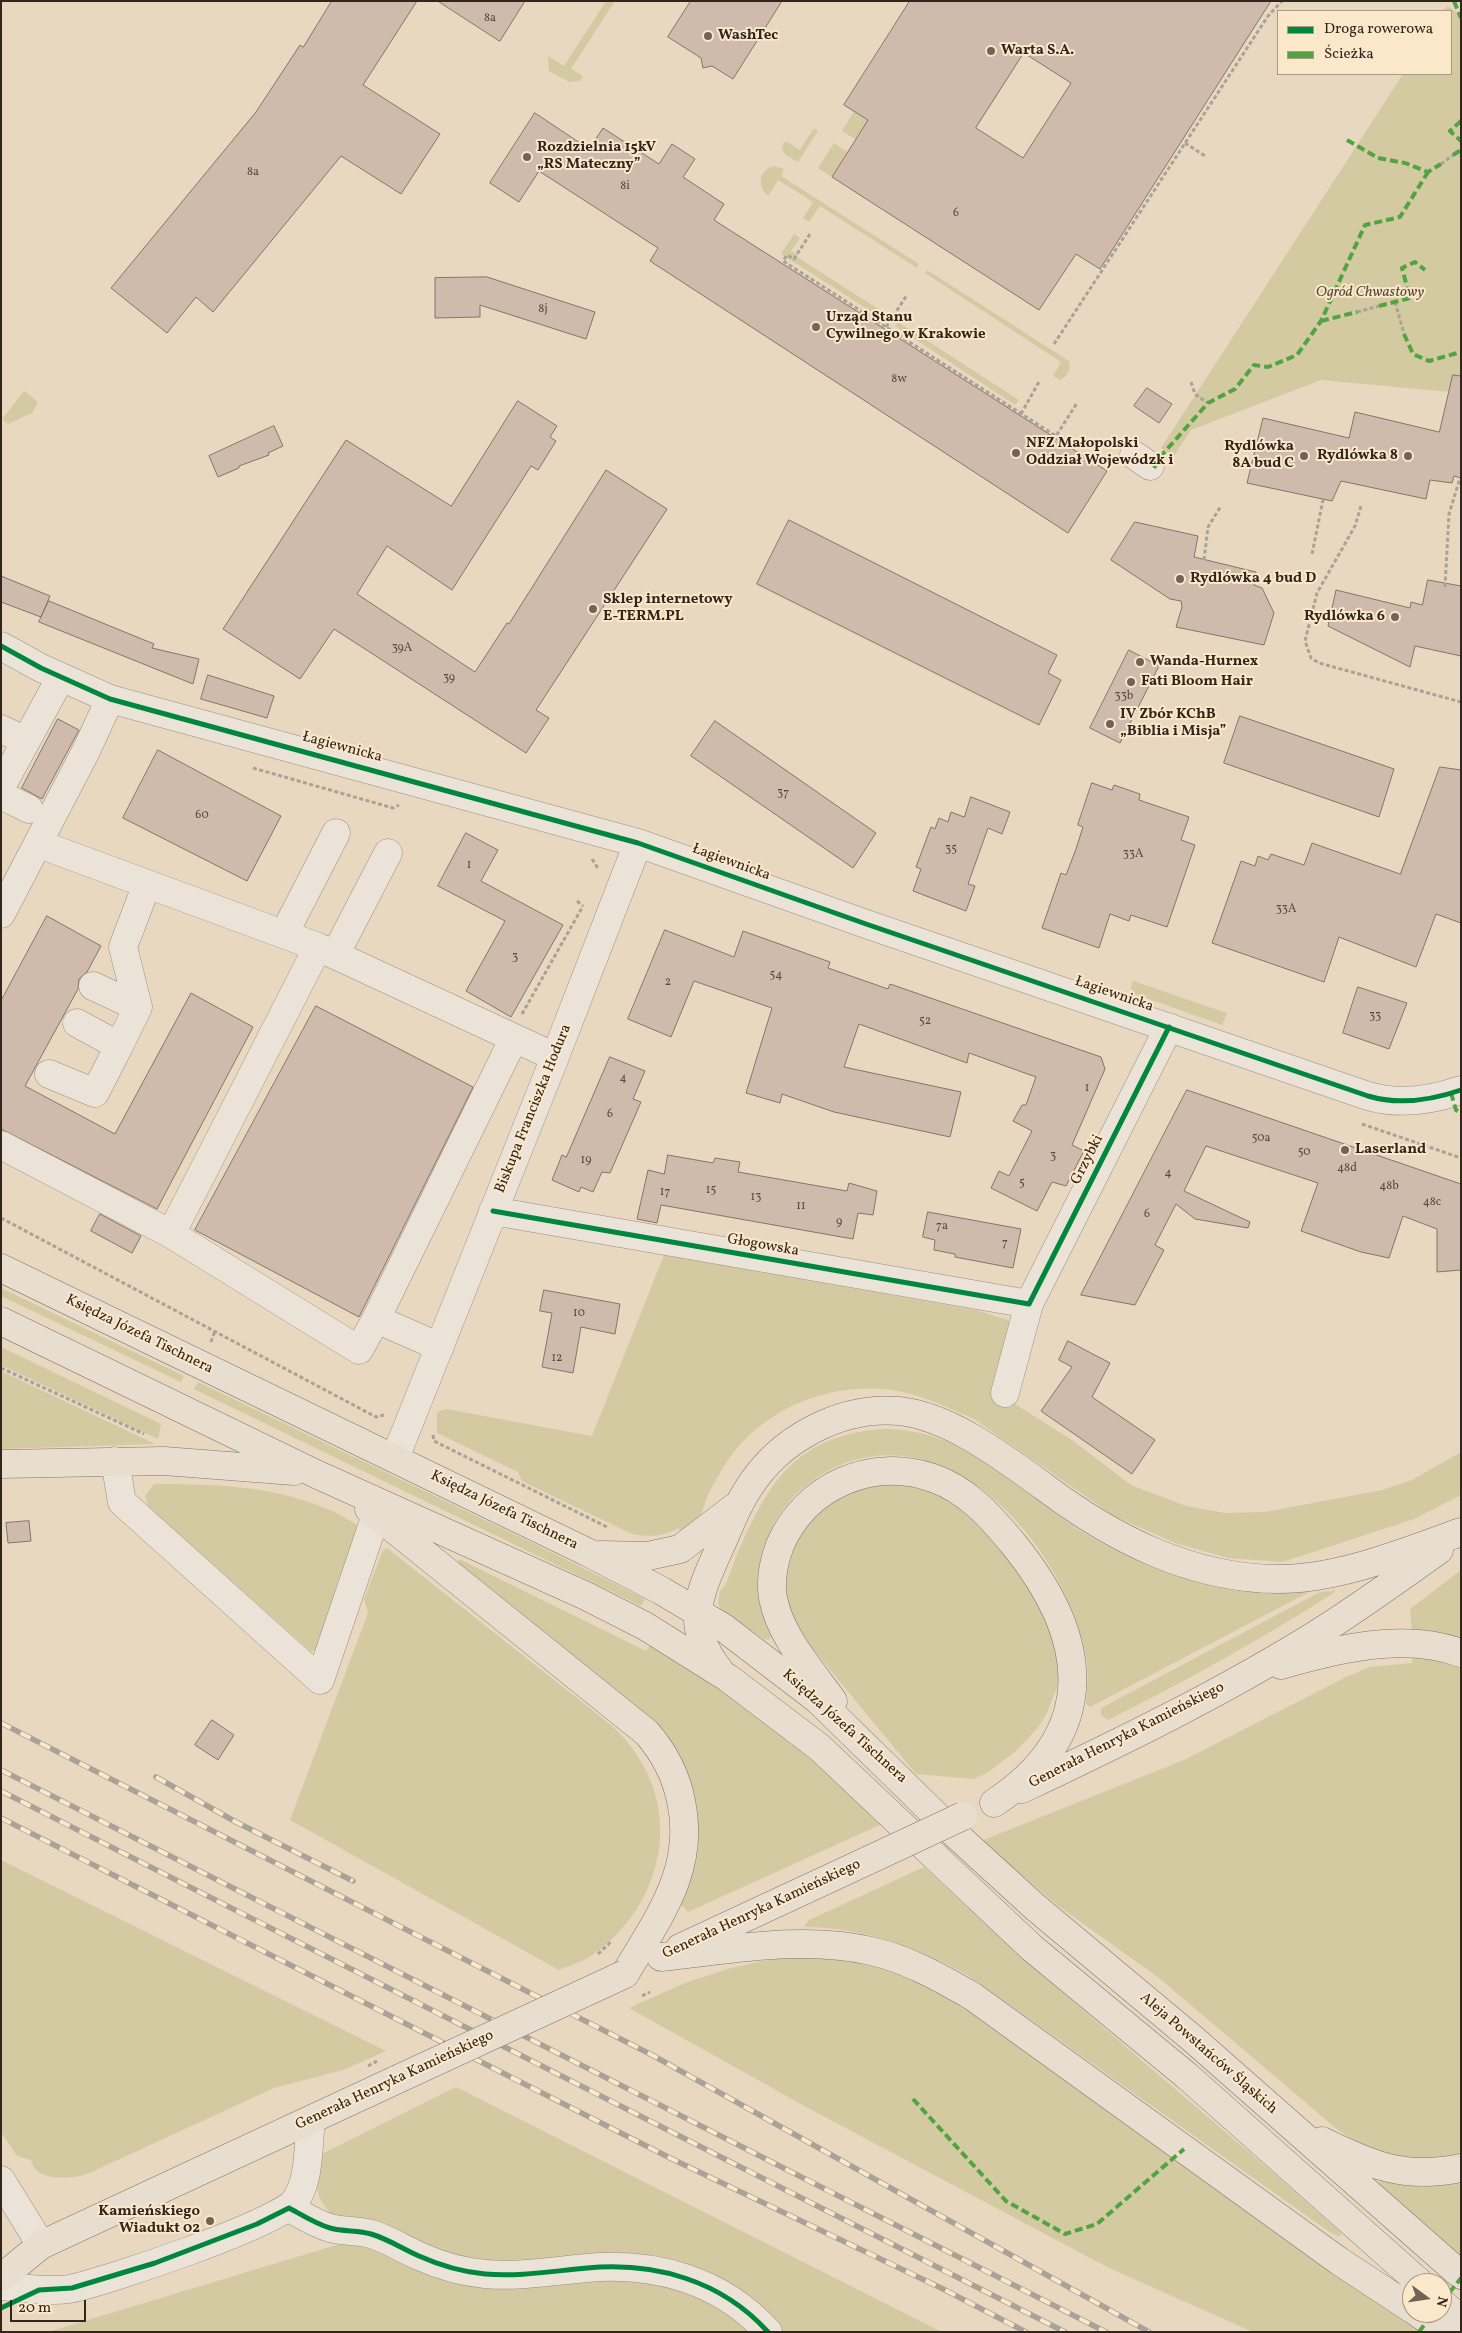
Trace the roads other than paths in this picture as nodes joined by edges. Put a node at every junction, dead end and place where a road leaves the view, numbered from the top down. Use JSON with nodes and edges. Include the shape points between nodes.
{"nodes":[{"id":1,"x":1,"y":646,"type":"edge"},
{"id":2,"x":61,"y":677,"type":"junction"},
{"id":3,"x":110,"y":699,"type":"junction"},
{"id":4,"x":1,"y":729,"type":"edge"},
{"id":5,"x":26,"y":741,"type":"junction"},
{"id":6,"x":1,"y":787,"type":"edge"},
{"id":7,"x":1,"y":794,"type":"edge"},
{"id":8,"x":29,"y":809,"type":"dead end"},
{"id":9,"x":336,"y":833,"type":"dead end"},
{"id":10,"x":638,"y":843,"type":"junction"},
{"id":11,"x":39,"y":844,"type":"junction"},
{"id":12,"x":388,"y":853,"type":"dead end"},
{"id":13,"x":147,"y":884,"type":"junction"},
{"id":14,"x":2,"y":909,"type":"edge"},
{"id":15,"x":284,"y":934,"type":"junction"},
{"id":16,"x":327,"y":951,"type":"junction"},
{"id":17,"x":93,"y":986,"type":"dead end"},
{"id":18,"x":138,"y":1007,"type":"junction"},
{"id":19,"x":76,"y":1023,"type":"dead end"},
{"id":20,"x":1169,"y":1027,"type":"junction"},
{"id":21,"x":516,"y":1031,"type":"junction"},
{"id":22,"x":119,"y":1046,"type":"junction"},
{"id":23,"x":555,"y":1057,"type":"junction"},
{"id":24,"x":49,"y":1074,"type":"dead end"},
{"id":25,"x":1457,"y":1099,"type":"edge"},
{"id":26,"x":1,"y":1145,"type":"edge"},
{"id":27,"x":493,"y":1211,"type":"junction"},
{"id":28,"x":171,"y":1234,"type":"junction"},
{"id":29,"x":2,"y":1268,"type":"edge"},
{"id":30,"x":1029,"y":1304,"type":"junction"},
{"id":31,"x":376,"y":1318,"type":"junction"},
{"id":32,"x":1,"y":1321,"type":"edge"},
{"id":33,"x":440,"y":1347,"type":"junction"},
{"id":34,"x":1005,"y":1393,"type":"dead end"},
{"id":35,"x":396,"y":1458,"type":"junction"},
{"id":36,"x":116,"y":1461,"type":"junction"},
{"id":37,"x":1,"y":1464,"type":"edge"},
{"id":38,"x":325,"y":1478,"type":"junction"},
{"id":39,"x":740,"y":1502,"type":"junction"},
{"id":40,"x":376,"y":1515,"type":"junction"},
{"id":41,"x":1461,"y":1533,"type":"edge"},
{"id":42,"x":589,"y":1553,"type":"junction"},
{"id":43,"x":697,"y":1611,"type":"junction"},
{"id":44,"x":1461,"y":1653,"type":"edge"},
{"id":45,"x":1244,"y":1677,"type":"junction"},
{"id":46,"x":728,"y":1678,"type":"junction"},
{"id":47,"x":859,"y":1739,"type":"junction"},
{"id":48,"x":994,"y":1803,"type":"junction"},
{"id":49,"x":959,"y":1825,"type":"junction"},
{"id":50,"x":927,"y":1848,"type":"joint"},
{"id":51,"x":661,"y":1957,"type":"junction"},
{"id":52,"x":625,"y":1974,"type":"junction"},
{"id":53,"x":1278,"y":2115,"type":"junction"},
{"id":54,"x":310,"y":2120,"type":"junction"},
{"id":55,"x":1461,"y":2168,"type":"edge"},
{"id":56,"x":1,"y":2180,"type":"edge"},
{"id":57,"x":289,"y":2208,"type":"junction"},
{"id":58,"x":41,"y":2245,"type":"junction"},
{"id":59,"x":1,"y":2252,"type":"edge"},
{"id":60,"x":1409,"y":2273,"type":"edge"},
{"id":61,"x":1461,"y":2275,"type":"edge"},
{"id":62,"x":1,"y":2278,"type":"edge"},
{"id":63,"x":1,"y":2286,"type":"edge"},
{"id":64,"x":1402,"y":2302,"type":"edge"},
{"id":65,"x":1433,"y":2323,"type":"edge"},
{"id":66,"x":768,"y":2332,"type":"edge"},
{"id":67,"x":1446,"y":2332,"type":"edge"}],
"edges":[{"from":1,"to":2,"type":"street","name":"Łagiewnicka"},
{"from":2,"to":3,"type":"street","name":"Łagiewnicka"},
{"from":2,"to":5,"type":"street"},
{"from":3,"to":10,"type":"street","name":"Łagiewnicka"},
{"from":3,"to":11,"type":"street"},
{"from":4,"to":5,"type":"street"},
{"from":5,"to":6,"type":"street"},
{"from":7,"to":8,"type":"street"},
{"from":9,"to":15,"type":"street"},
{"from":10,"to":20,"type":"street","name":"Łagiewnicka"},
{"from":10,"to":23,"type":"street","name":"Biskupa Franciszka Hodura"},
{"from":11,"to":13,"type":"street"},
{"from":11,"to":14,"type":"street"},
{"from":12,"to":16,"type":"street"},
{"from":13,"to":15,"type":"street"},
{"from":13,"to":18,"type":"street","via":[[123,947]]},
{"from":15,"to":16,"type":"street"},
{"from":16,"to":21,"type":"street"},
{"from":16,"to":28,"type":"street"},
{"from":17,"to":18,"type":"street"},
{"from":18,"to":22,"type":"street"},
{"from":19,"to":22,"type":"street"},
{"from":20,"to":25,"type":"street","name":"Łagiewnicka","via":[[1386,1102]]},
{"from":20,"to":30,"type":"street","name":"Grzybki"},
{"from":21,"to":23,"type":"street"},
{"from":21,"to":31,"type":"street"},
{"from":22,"to":24,"type":"street","via":[[95,1092]]},
{"from":23,"to":27,"type":"street","name":"Biskupa Franciszka Hodura"},
{"from":26,"to":28,"type":"street"},
{"from":27,"to":30,"type":"street","name":"Głogowska"},
{"from":27,"to":33,"type":"street","name":"Biskupa Franciszka Hodura"},
{"from":28,"to":31,"type":"street","via":[[360,1350]]},
{"from":29,"to":35,"type":"main road","name":"Księdza Józefa Tischnera"},
{"from":30,"to":34,"type":"street","name":"Grzybki"},
{"from":31,"to":33,"type":"street"},
{"from":32,"to":38,"type":"main road","name":"Księdza Józefa Tischnera"},
{"from":33,"to":35,"type":"street","name":"Biskupa Franciszka Hodura"},
{"from":35,"to":42,"type":"main road","name":"Księdza Józefa Tischnera"},
{"from":36,"to":37,"type":"main road"},
{"from":36,"to":38,"type":"main road","via":[[272,1468]]},
{"from":36,"to":40,"type":"street","via":[[122,1502],[320,1680]]},
{"from":38,"to":40,"type":"main road"},
{"from":38,"to":46,"type":"main road","name":"Księdza Józefa Tischnera","via":[[586,1596],[645,1626]]},
{"from":39,"to":41,"type":"main road","via":[[770,1462],[791,1442],[813,1429],[866,1411],[899,1411],[943,1423],[976,1441],[1066,1504],[1124,1539],[1210,1572],[1281,1579],[1326,1574],[1398,1555]]},
{"from":39,"to":42,"type":"main road","via":[[689,1544],[670,1553],[631,1557]]},
{"from":39,"to":43,"type":"main road","via":[[705,1581]]},
{"from":40,"to":52,"type":"main road","via":[[640,1728],[661,1749],[678,1788],[686,1826],[685,1850],[679,1875],[665,1906]]},
{"from":41,"to":45,"type":"main road","name":"Generała Henryka Kamieńskiego","via":[[1320,1632]]},
{"from":42,"to":43,"type":"main road","name":"Księdza Józefa Tischnera"},
{"from":43,"to":46,"type":"main road","via":[[704,1645],[713,1662]]},
{"from":43,"to":47,"type":"main road","name":"Księdza Józefa Tischnera","via":[[780,1669]]},
{"from":44,"to":45,"type":"main road","via":[[1420,1643],[1382,1644],[1308,1658]]},
{"from":45,"to":48,"type":"main road","name":"Generała Henryka Kamieńskiego","via":[[1129,1738]]},
{"from":46,"to":50,"type":"main road","name":"Księdza Józefa Tischnera","via":[[818,1747]]},
{"from":47,"to":48,"type":"main road","via":[[784,1627],[772,1595],[774,1566],[792,1523],[824,1491],[864,1474],[907,1471],[950,1485],[995,1522],[1044,1587],[1069,1646],[1073,1684],[1062,1729],[1033,1770]]},
{"from":47,"to":49,"type":"main road","name":"Księdza Józefa Tischnera"},
{"from":48,"to":49,"type":"main road","name":"Generała Henryka Kamieńskiego"},
{"from":49,"to":51,"type":"main road","name":"Generała Henryka Kamieńskiego","bridge":true,"via":[[869,1860]]},
{"from":49,"to":53,"type":"main road","name":"Aleja Powstańców Śląskich","via":[[1035,1907]]},
{"from":50,"to":60,"type":"main road","name":"Aleja Powstańców Śląskich","via":[[1032,1948],[1187,2076]]},
{"from":51,"to":52,"type":"main road","name":"Generała Henryka Kamieńskiego"},
{"from":51,"to":64,"type":"main road","via":[[752,1947],[833,1945],[870,1950],[906,1961],[972,1996],[1339,2261]]},
{"from":52,"to":54,"type":"main road","name":"Generała Henryka Kamieńskiego","bridge":true},
{"from":53,"to":55,"type":"main road","via":[[1344,2152],[1394,2171],[1426,2173]]},
{"from":53,"to":61,"type":"main road","name":"Aleja Powstańców Śląskich"},
{"from":54,"to":57,"type":"street","via":[[304,2177],[300,2192]]},
{"from":54,"to":58,"type":"main road","name":"Generała Henryka Kamieńskiego"},
{"from":56,"to":58,"type":"street"},
{"from":57,"to":63,"type":"street","via":[[155,2263],[72,2288],[55,2291]]},
{"from":57,"to":66,"type":"street","via":[[329,2228],[370,2234],[420,2257],[469,2271],[521,2274],[614,2266],[681,2276],[732,2300]]},
{"from":58,"to":59,"type":"main road","name":"Generała Henryka Kamieńskiego"},
{"from":58,"to":62,"type":"main road","name":"Generała Henryka Kamieńskiego"},
{"from":65,"to":67,"type":"main road"}]}
